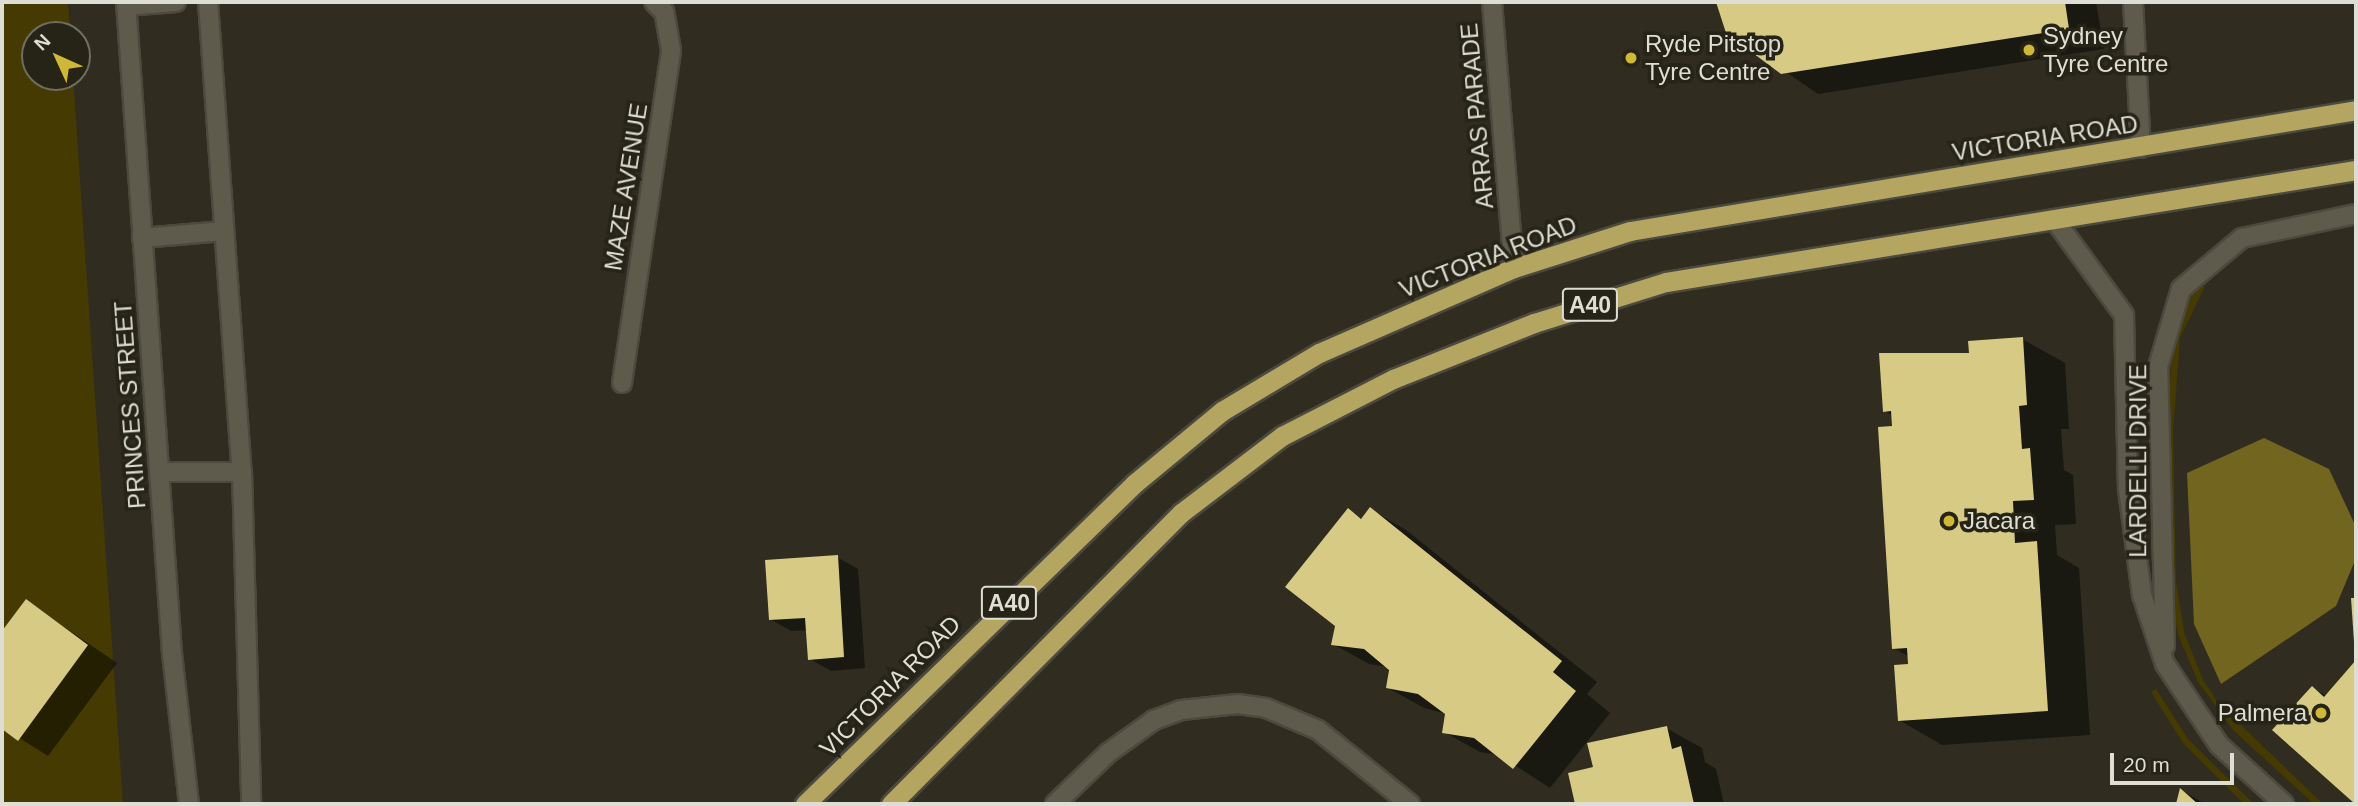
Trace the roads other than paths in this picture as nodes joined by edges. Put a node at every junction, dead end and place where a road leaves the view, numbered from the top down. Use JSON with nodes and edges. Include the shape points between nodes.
{"nodes":[{"id":1,"x":177,"y":2,"type":"edge"},
{"id":2,"x":208,"y":2,"type":"edge"},
{"id":3,"x":654,"y":2,"type":"edge"},
{"id":4,"x":1492,"y":2,"type":"edge"},
{"id":5,"x":2133,"y":2,"type":"edge"},
{"id":6,"x":126,"y":4,"type":"edge"},
{"id":7,"x":2356,"y":110,"type":"edge"},
{"id":8,"x":2141,"y":148,"type":"junction"},
{"id":9,"x":2356,"y":170,"type":"edge"},
{"id":10,"x":2356,"y":214,"type":"edge"},
{"id":11,"x":2054,"y":219,"type":"junction"},
{"id":12,"x":225,"y":231,"type":"junction"},
{"id":13,"x":142,"y":238,"type":"junction"},
{"id":14,"x":1514,"y":268,"type":"junction"},
{"id":15,"x":622,"y":383,"type":"dead end"},
{"id":16,"x":159,"y":472,"type":"junction"},
{"id":17,"x":242,"y":472,"type":"junction"},
{"id":18,"x":2165,"y":664,"type":"junction"},
{"id":19,"x":189,"y":804,"type":"edge"},
{"id":20,"x":251,"y":804,"type":"edge"},
{"id":21,"x":806,"y":804,"type":"edge"},
{"id":22,"x":891,"y":804,"type":"edge"},
{"id":23,"x":1055,"y":804,"type":"edge"},
{"id":24,"x":1410,"y":804,"type":"edge"},
{"id":25,"x":2284,"y":804,"type":"edge"}],
"edges":[{"from":1,"to":6,"type":"street"},
{"from":2,"to":12,"type":"street"},
{"from":3,"to":15,"type":"street","name":"MAZE AVENUE","via":[[664,12],[671,50]]},
{"from":4,"to":14,"type":"street","name":"ARRAS PARADE"},
{"from":5,"to":8,"type":"street"},
{"from":6,"to":13,"type":"street","name":"PRINCES STREET"},
{"from":7,"to":8,"type":"highway","name":"VICTORIA ROAD","number":"A40"},
{"from":8,"to":14,"type":"highway","name":"VICTORIA ROAD","number":"A40","via":[[1630,231]]},
{"from":9,"to":11,"type":"highway","number":"A40"},
{"from":10,"to":18,"type":"street","name":"LARDELLI DRIVE","via":[[2242,238],[2180,289],[2158,368]]},
{"from":11,"to":18,"type":"street","name":"LARDELLI DRIVE","via":[[2124,315],[2128,489],[2142,595]]},
{"from":11,"to":22,"type":"highway","number":"A40","via":[[1666,282],[1534,323],[1393,379],[1282,436],[1181,513]]},
{"from":12,"to":13,"type":"street"},
{"from":12,"to":17,"type":"street"},
{"from":13,"to":16,"type":"street","name":"PRINCES STREET"},
{"from":14,"to":21,"type":"highway","name":"VICTORIA ROAD","number":"A40","via":[[1319,353],[1222,411],[1135,483]]},
{"from":16,"to":17,"type":"street"},
{"from":16,"to":19,"type":"street","name":"PRINCES STREET"},
{"from":17,"to":20,"type":"street"},
{"from":18,"to":25,"type":"street","name":"LARDELLI DRIVE","via":[[2219,745]]},
{"from":23,"to":24,"type":"street","via":[[1108,753],[1154,720],[1181,710],[1238,704],[1266,708],[1318,730]]}]}
